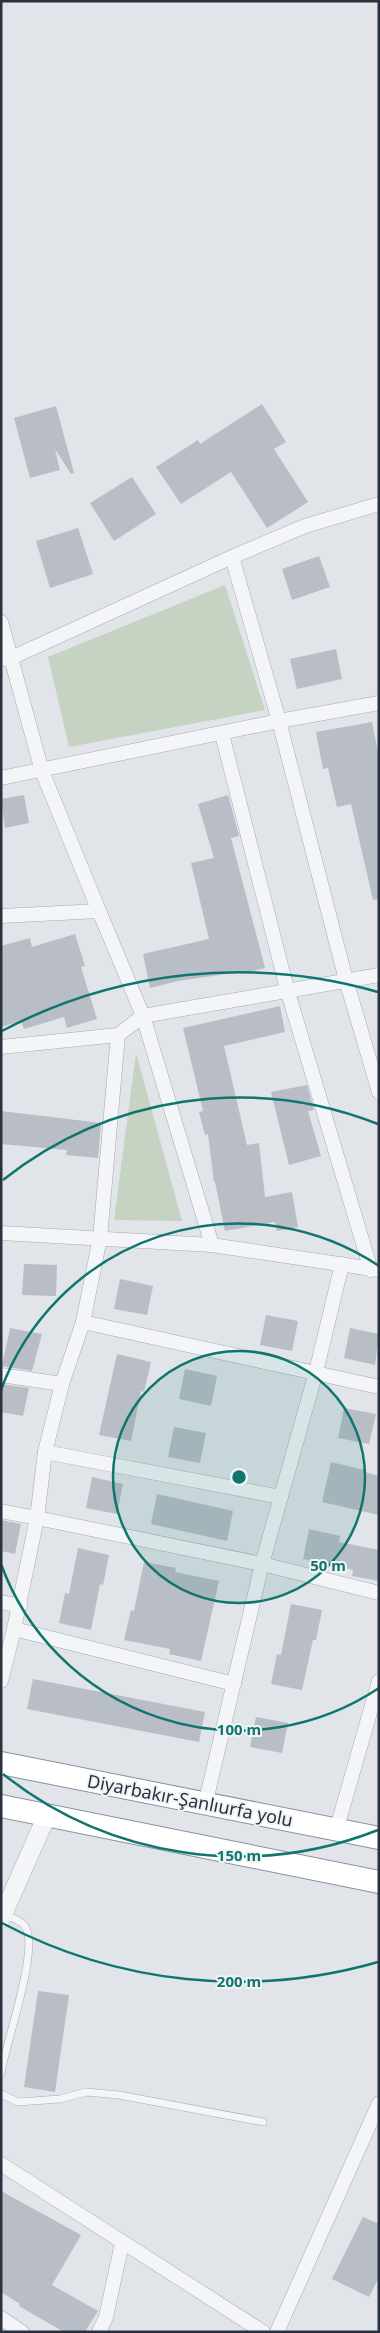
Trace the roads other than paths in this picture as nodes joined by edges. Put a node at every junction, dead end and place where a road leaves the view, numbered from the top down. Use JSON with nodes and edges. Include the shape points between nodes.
{"nodes":[{"id":1,"x":379,"y":504,"type":"edge"},
{"id":2,"x":232,"y":557,"type":"junction"},
{"id":3,"x":1,"y":622,"type":"edge"},
{"id":4,"x":6,"y":659,"type":"edge"},
{"id":5,"x":379,"y":703,"type":"edge"},
{"id":6,"x":279,"y":721,"type":"junction"},
{"id":7,"x":222,"y":734,"type":"junction"},
{"id":8,"x":42,"y":770,"type":"junction"},
{"id":9,"x":1,"y":778,"type":"edge"},
{"id":10,"x":98,"y":911,"type":"junction"},
{"id":11,"x":1,"y":916,"type":"edge"},
{"id":12,"x":379,"y":975,"type":"edge"},
{"id":13,"x":346,"y":980,"type":"junction"},
{"id":14,"x":287,"y":990,"type":"junction"},
{"id":15,"x":143,"y":1016,"type":"junction"},
{"id":16,"x":118,"y":1035,"type":"junction"},
{"id":17,"x":1,"y":1047,"type":"edge"},
{"id":18,"x":379,"y":1092,"type":"edge"},
{"id":19,"x":1,"y":1232,"type":"edge"},
{"id":20,"x":100,"y":1238,"type":"junction"},
{"id":21,"x":212,"y":1245,"type":"junction"},
{"id":22,"x":342,"y":1264,"type":"junction"},
{"id":23,"x":375,"y":1270,"type":"edge"},
{"id":24,"x":83,"y":1322,"type":"junction"},
{"id":25,"x":316,"y":1372,"type":"junction"},
{"id":26,"x":1,"y":1375,"type":"edge"},
{"id":27,"x":62,"y":1384,"type":"junction"},
{"id":28,"x":379,"y":1387,"type":"edge"},
{"id":29,"x":45,"y":1452,"type":"junction"},
{"id":30,"x":281,"y":1497,"type":"junction"},
{"id":31,"x":1,"y":1511,"type":"edge"},
{"id":32,"x":37,"y":1518,"type":"junction"},
{"id":33,"x":262,"y":1564,"type":"junction"},
{"id":34,"x":379,"y":1593,"type":"edge"},
{"id":35,"x":1,"y":1602,"type":"edge"},
{"id":36,"x":20,"y":1606,"type":"junction"},
{"id":37,"x":14,"y":1629,"type":"junction"},
{"id":38,"x":1,"y":1681,"type":"edge"},
{"id":39,"x":379,"y":1681,"type":"edge"},
{"id":40,"x":234,"y":1684,"type":"junction"},
{"id":41,"x":1,"y":1763,"type":"edge"},
{"id":42,"x":205,"y":1805,"type":"junction"},
{"id":43,"x":1,"y":1806,"type":"edge"},
{"id":44,"x":47,"y":1815,"type":"junction"},
{"id":45,"x":336,"y":1830,"type":"junction"},
{"id":46,"x":379,"y":1838,"type":"edge"},
{"id":47,"x":379,"y":1882,"type":"edge"},
{"id":48,"x":2,"y":1917,"type":"edge"},
{"id":49,"x":1,"y":2074,"type":"edge"},
{"id":50,"x":1,"y":2094,"type":"edge"},
{"id":51,"x":379,"y":2102,"type":"edge"},
{"id":52,"x":263,"y":2122,"type":"dead end"},
{"id":53,"x":1,"y":2164,"type":"edge"},
{"id":54,"x":122,"y":2243,"type":"junction"},
{"id":55,"x":1,"y":2318,"type":"edge"},
{"id":56,"x":22,"y":2332,"type":"edge"},
{"id":57,"x":99,"y":2332,"type":"edge"},
{"id":58,"x":263,"y":2332,"type":"edge"},
{"id":59,"x":277,"y":2332,"type":"edge"}],
"edges":[{"from":1,"to":2,"type":"street","via":[[305,526]]},
{"from":2,"to":4,"type":"street"},
{"from":2,"to":6,"type":"street"},
{"from":3,"to":4,"type":"street"},
{"from":4,"to":8,"type":"street"},
{"from":5,"to":6,"type":"street"},
{"from":6,"to":7,"type":"street"},
{"from":6,"to":13,"type":"street"},
{"from":7,"to":8,"type":"street"},
{"from":7,"to":14,"type":"street"},
{"from":8,"to":9,"type":"street"},
{"from":8,"to":10,"type":"street"},
{"from":10,"to":11,"type":"street"},
{"from":10,"to":15,"type":"street"},
{"from":12,"to":13,"type":"street"},
{"from":13,"to":14,"type":"street"},
{"from":13,"to":18,"type":"street"},
{"from":14,"to":15,"type":"street"},
{"from":14,"to":23,"type":"street"},
{"from":15,"to":16,"type":"street"},
{"from":15,"to":21,"type":"street"},
{"from":16,"to":17,"type":"street"},
{"from":16,"to":20,"type":"street"},
{"from":19,"to":20,"type":"street"},
{"from":20,"to":21,"type":"street"},
{"from":20,"to":24,"type":"street"},
{"from":21,"to":22,"type":"street"},
{"from":22,"to":23,"type":"street"},
{"from":22,"to":25,"type":"street"},
{"from":24,"to":25,"type":"street"},
{"from":24,"to":27,"type":"street"},
{"from":25,"to":28,"type":"street"},
{"from":25,"to":30,"type":"street"},
{"from":26,"to":27,"type":"street"},
{"from":27,"to":29,"type":"street"},
{"from":29,"to":30,"type":"street"},
{"from":29,"to":32,"type":"street"},
{"from":30,"to":33,"type":"street"},
{"from":31,"to":32,"type":"street"},
{"from":32,"to":33,"type":"street"},
{"from":32,"to":36,"type":"street"},
{"from":33,"to":34,"type":"street"},
{"from":33,"to":40,"type":"street"},
{"from":35,"to":36,"type":"street"},
{"from":36,"to":37,"type":"street"},
{"from":37,"to":38,"type":"street"},
{"from":37,"to":40,"type":"street"},
{"from":39,"to":45,"type":"street"},
{"from":40,"to":42,"type":"street"},
{"from":41,"to":42,"type":"highway","name":"Diyarbakır-Şanlıurfa yolu"},
{"from":42,"to":45,"type":"highway","name":"Diyarbakır-Şanlıurfa yolu"},
{"from":43,"to":44,"type":"highway"},
{"from":44,"to":47,"type":"highway"},
{"from":44,"to":48,"type":"street"},
{"from":45,"to":46,"type":"highway","name":"Diyarbakır-Şanlıurfa yolu"},
{"from":48,"to":49,"type":"lane","via":[[24,1925],[29,1936],[29,1950]]},
{"from":50,"to":52,"type":"lane","via":[[18,2102],[60,2099],[86,2092],[119,2095]]},
{"from":51,"to":59,"type":"street"},
{"from":53,"to":54,"type":"street"},
{"from":54,"to":57,"type":"street","via":[[106,2317]]},
{"from":54,"to":58,"type":"street"},
{"from":55,"to":56,"type":"street"}]}
